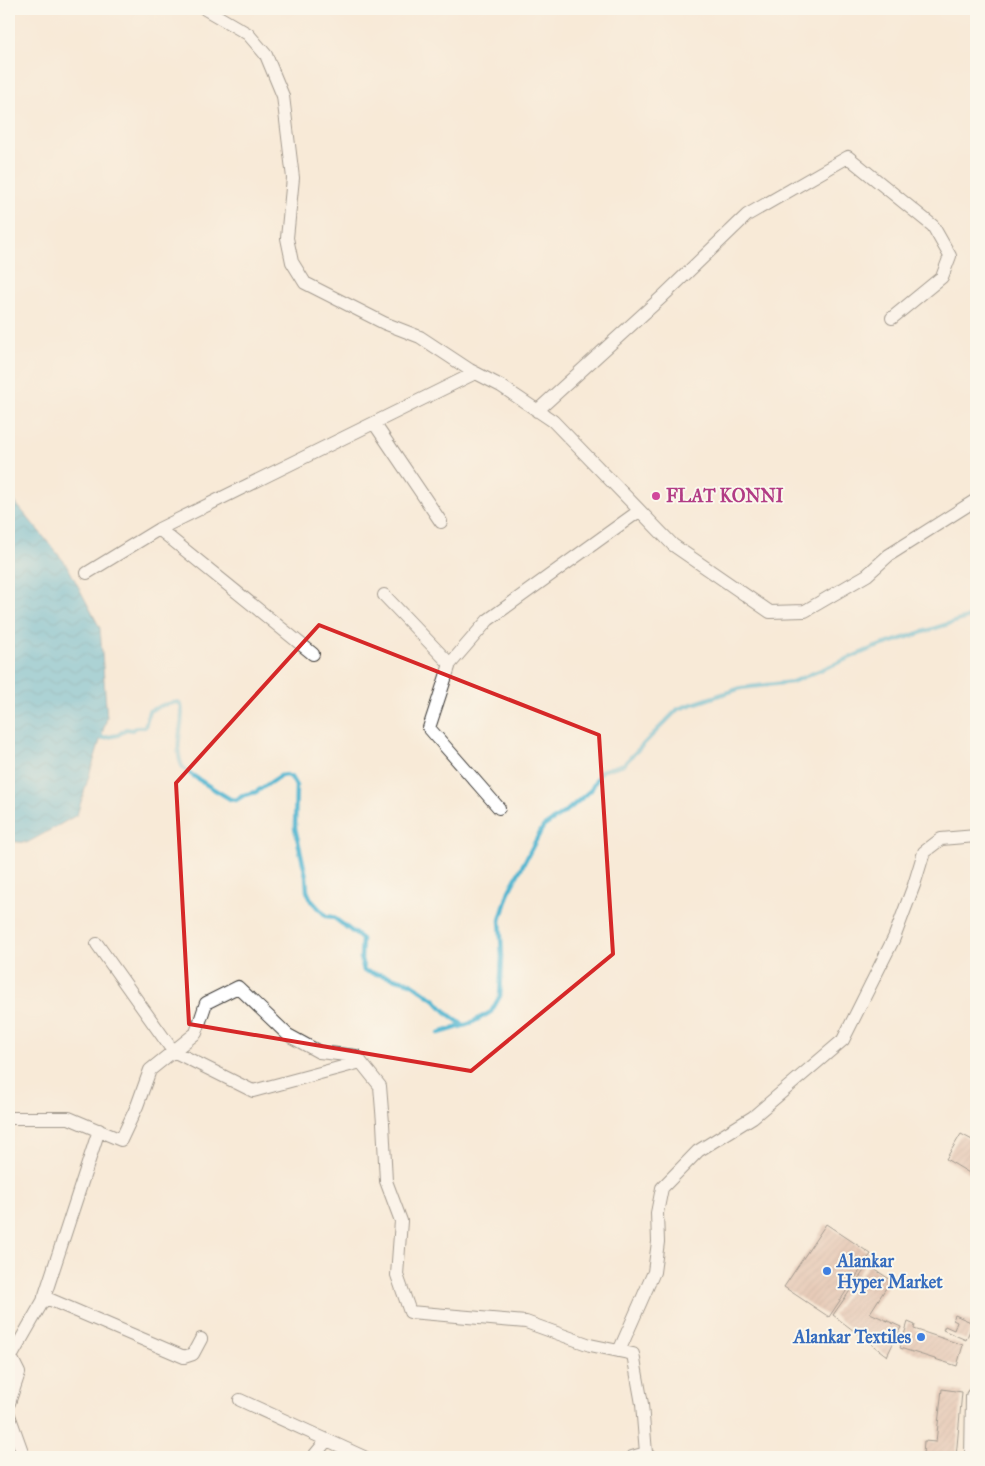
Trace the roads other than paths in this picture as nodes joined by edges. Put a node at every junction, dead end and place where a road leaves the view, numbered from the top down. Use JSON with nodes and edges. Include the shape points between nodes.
{"nodes":[{"id":1,"x":206,"y":9,"type":"edge"},
{"id":2,"x":892,"y":318,"type":"dead end"},
{"id":3,"x":476,"y":373,"type":"junction"},
{"id":4,"x":537,"y":411,"type":"junction"},
{"id":5,"x":374,"y":423,"type":"junction"},
{"id":6,"x":976,"y":500,"type":"edge"},
{"id":7,"x":639,"y":511,"type":"junction"},
{"id":8,"x":441,"y":522,"type":"dead end"},
{"id":9,"x":159,"y":529,"type":"junction"},
{"id":10,"x":87,"y":573,"type":"dead end"},
{"id":11,"x":384,"y":595,"type":"dead end"},
{"id":12,"x":312,"y":654,"type":"dead end"},
{"id":13,"x":450,"y":664,"type":"junction"},
{"id":14,"x":499,"y":808,"type":"dead end"},
{"id":15,"x":976,"y":836,"type":"edge"},
{"id":16,"x":97,"y":944,"type":"dead end"},
{"id":17,"x":173,"y":1051,"type":"junction"},
{"id":18,"x":361,"y":1062,"type":"junction"},
{"id":19,"x":9,"y":1118,"type":"edge"},
{"id":20,"x":99,"y":1130,"type":"junction"},
{"id":21,"x":44,"y":1297,"type":"junction"},
{"id":22,"x":201,"y":1339,"type":"dead end"},
{"id":23,"x":619,"y":1351,"type":"junction"},
{"id":24,"x":10,"y":1357,"type":"edge"},
{"id":25,"x":976,"y":1397,"type":"edge"},
{"id":26,"x":240,"y":1400,"type":"dead end"},
{"id":27,"x":9,"y":1403,"type":"edge"},
{"id":28,"x":9,"y":1415,"type":"edge"},
{"id":29,"x":327,"y":1440,"type":"junction"},
{"id":30,"x":648,"y":1455,"type":"edge"},
{"id":31,"x":24,"y":1457,"type":"edge"},
{"id":32,"x":313,"y":1457,"type":"edge"},
{"id":33,"x":364,"y":1457,"type":"edge"},
{"id":34,"x":632,"y":1457,"type":"edge"},
{"id":35,"x":975,"y":1457,"type":"edge"}],
"edges":[{"from":1,"to":3,"type":"street","via":[[248,34],[266,55],[283,96],[293,178],[287,238],[292,262],[305,283],[384,323],[420,337]]},
{"from":2,"to":4,"type":"street","via":[[942,277],[950,256],[933,226],[848,157],[747,215]]},
{"from":3,"to":4,"type":"street"},
{"from":3,"to":5,"type":"street"},
{"from":4,"to":7,"type":"street","via":[[553,421]]},
{"from":5,"to":8,"type":"street"},
{"from":5,"to":9,"type":"street"},
{"from":6,"to":7,"type":"street","via":[[805,612],[770,612],[673,546]]},
{"from":7,"to":13,"type":"street","via":[[488,620]]},
{"from":9,"to":10,"type":"street"},
{"from":9,"to":12,"type":"street"},
{"from":11,"to":13,"type":"street"},
{"from":13,"to":14,"type":"street","via":[[429,728]]},
{"from":15,"to":23,"type":"street","via":[[941,840],[924,852],[894,938],[842,1040],[753,1117],[698,1151],[662,1188],[657,1212],[654,1272]]},
{"from":16,"to":17,"type":"street"},
{"from":17,"to":18,"type":"street","via":[[252,1090]]},
{"from":17,"to":18,"type":"street","via":[[196,1033],[206,1003],[238,987],[288,1035],[319,1052],[356,1056]]},
{"from":17,"to":20,"type":"street","via":[[150,1070],[121,1140]]},
{"from":18,"to":23,"type":"street","via":[[380,1086],[386,1181],[401,1222],[397,1275],[410,1312],[526,1322],[590,1345]]},
{"from":19,"to":20,"type":"street","via":[[69,1118]]},
{"from":20,"to":21,"type":"street"},
{"from":21,"to":22,"type":"street","via":[[184,1357],[194,1354]]},
{"from":21,"to":24,"type":"street"},
{"from":23,"to":30,"type":"street","via":[[633,1354]]},
{"from":24,"to":27,"type":"street","via":[[19,1373]]},
{"from":25,"to":35,"type":"main road"},
{"from":26,"to":29,"type":"street"},
{"from":28,"to":31,"type":"street"},
{"from":29,"to":32,"type":"street"},
{"from":29,"to":33,"type":"street"},
{"from":30,"to":34,"type":"street"}]}
